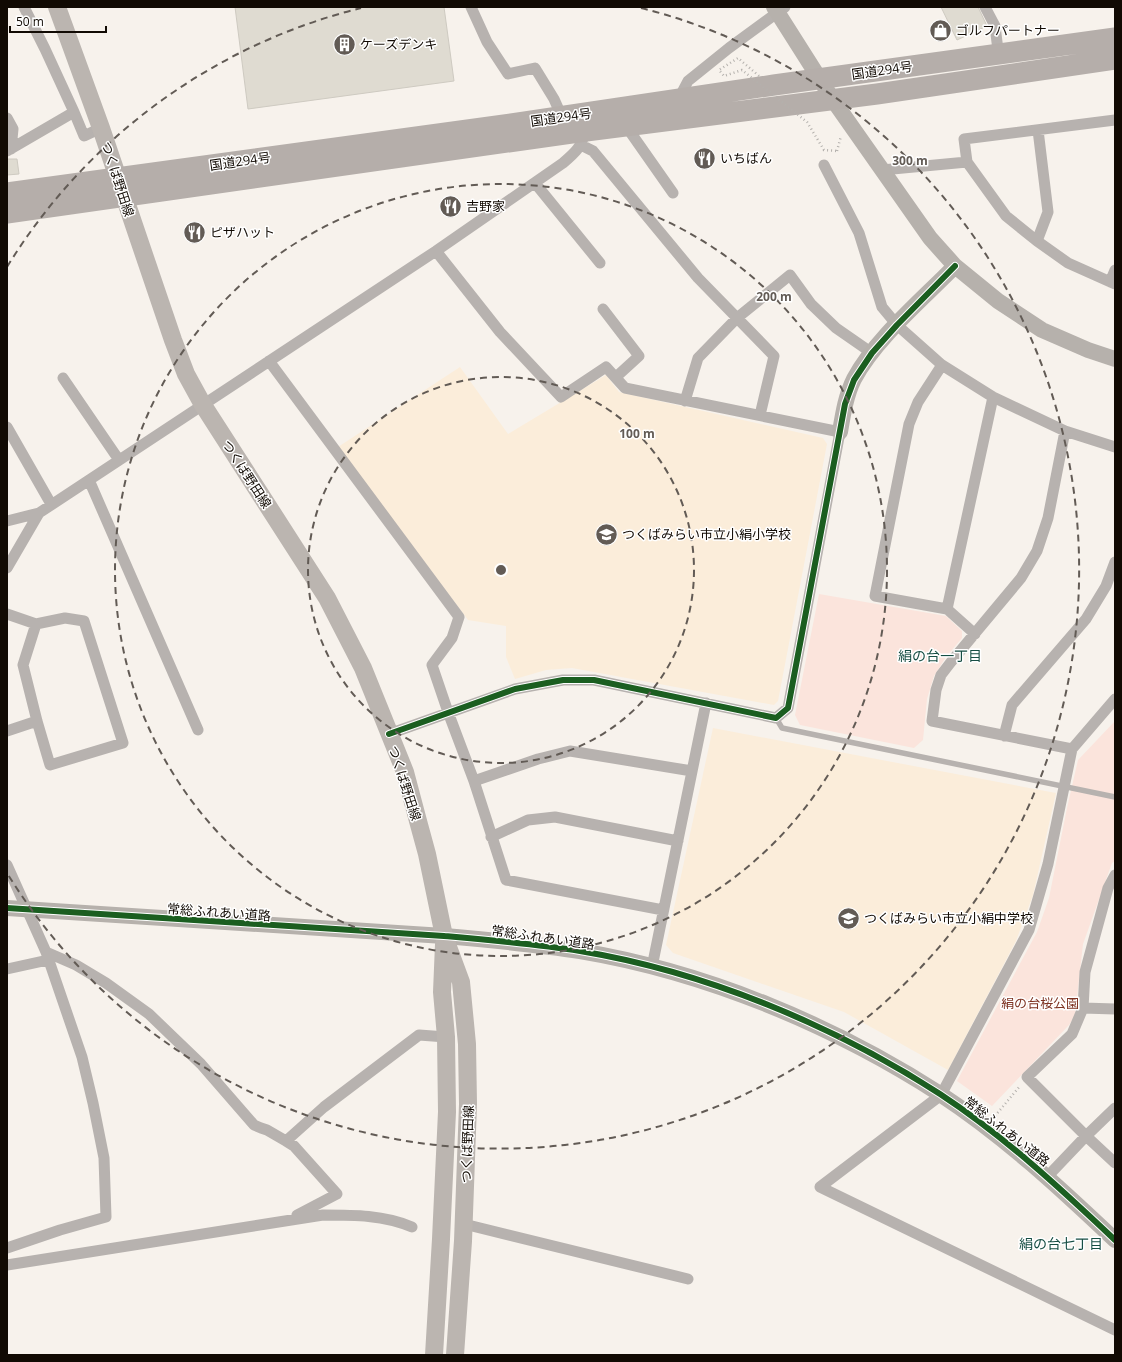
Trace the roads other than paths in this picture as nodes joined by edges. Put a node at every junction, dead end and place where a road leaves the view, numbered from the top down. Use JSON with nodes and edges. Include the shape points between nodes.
{"nodes":[{"id":1,"x":24,"y":7,"type":"edge"},
{"id":2,"x":57,"y":7,"type":"edge"},
{"id":3,"x":471,"y":7,"type":"edge"},
{"id":4,"x":986,"y":7,"type":"edge"},
{"id":5,"x":779,"y":9,"type":"edge"},
{"id":6,"x":1115,"y":38,"type":"edge"},
{"id":7,"x":998,"y":54,"type":"junction"},
{"id":8,"x":1115,"y":58,"type":"edge"},
{"id":9,"x":1002,"y":76,"type":"junction"},
{"id":10,"x":820,"y":79,"type":"junction"},
{"id":11,"x":678,"y":100,"type":"junction"},
{"id":12,"x":833,"y":100,"type":"junction"},
{"id":13,"x":74,"y":112,"type":"junction"},
{"id":14,"x":562,"y":116,"type":"junction"},
{"id":15,"x":7,"y":118,"type":"edge"},
{"id":16,"x":1115,"y":123,"type":"edge"},
{"id":17,"x":626,"y":126,"type":"junction"},
{"id":18,"x":101,"y":128,"type":"junction"},
{"id":19,"x":1038,"y":130,"type":"junction"},
{"id":20,"x":584,"y":138,"type":"junction"},
{"id":21,"x":9,"y":150,"type":"edge"},
{"id":22,"x":967,"y":162,"type":"junction"},
{"id":23,"x":824,"y":165,"type":"dead end"},
{"id":24,"x":882,"y":170,"type":"junction"},
{"id":25,"x":535,"y":183,"type":"junction"},
{"id":26,"x":120,"y":187,"type":"junction"},
{"id":27,"x":7,"y":193,"type":"edge"},
{"id":28,"x":673,"y":193,"type":"dead end"},
{"id":29,"x":7,"y":213,"type":"edge"},
{"id":30,"x":1037,"y":240,"type":"junction"},
{"id":31,"x":436,"y":251,"type":"junction"},
{"id":32,"x":600,"y":262,"type":"dead end"},
{"id":33,"x":956,"y":266,"type":"junction"},
{"id":34,"x":1115,"y":270,"type":"edge"},
{"id":35,"x":1112,"y":283,"type":"edge"},
{"id":36,"x":603,"y":309,"type":"dead end"},
{"id":37,"x":737,"y":318,"type":"junction"},
{"id":38,"x":897,"y":325,"type":"junction"},
{"id":39,"x":872,"y":353,"type":"junction"},
{"id":40,"x":1115,"y":359,"type":"edge"},
{"id":41,"x":269,"y":361,"type":"junction"},
{"id":42,"x":942,"y":365,"type":"junction"},
{"id":43,"x":616,"y":377,"type":"junction"},
{"id":44,"x":64,"y":378,"type":"dead end"},
{"id":45,"x":993,"y":397,"type":"junction"},
{"id":46,"x":685,"y":401,"type":"junction"},
{"id":47,"x":203,"y":405,"type":"junction"},
{"id":48,"x":760,"y":415,"type":"junction"},
{"id":49,"x":7,"y":427,"type":"edge"},
{"id":50,"x":1065,"y":431,"type":"junction"},
{"id":51,"x":840,"y":432,"type":"junction"},
{"id":52,"x":1115,"y":447,"type":"edge"},
{"id":53,"x":119,"y":460,"type":"junction"},
{"id":54,"x":89,"y":480,"type":"junction"},
{"id":55,"x":51,"y":504,"type":"junction"},
{"id":56,"x":39,"y":513,"type":"junction"},
{"id":57,"x":7,"y":521,"type":"edge"},
{"id":58,"x":1115,"y":562,"type":"edge"},
{"id":59,"x":7,"y":568,"type":"edge"},
{"id":60,"x":947,"y":609,"type":"junction"},
{"id":61,"x":7,"y":614,"type":"edge"},
{"id":62,"x":36,"y":624,"type":"junction"},
{"id":63,"x":974,"y":634,"type":"junction"},
{"id":64,"x":1115,"y":699,"type":"edge"},
{"id":65,"x":706,"y":703,"type":"junction"},
{"id":66,"x":448,"y":712,"type":"junction"},
{"id":67,"x":776,"y":718,"type":"junction"},
{"id":68,"x":36,"y":721,"type":"junction"},
{"id":69,"x":198,"y":730,"type":"dead end"},
{"id":70,"x":7,"y":731,"type":"edge"},
{"id":71,"x":389,"y":734,"type":"junction"},
{"id":72,"x":1004,"y":736,"type":"junction"},
{"id":73,"x":1072,"y":749,"type":"junction"},
{"id":74,"x":692,"y":771,"type":"junction"},
{"id":75,"x":474,"y":781,"type":"junction"},
{"id":76,"x":1067,"y":787,"type":"junction"},
{"id":77,"x":1115,"y":797,"type":"edge"},
{"id":78,"x":491,"y":837,"type":"junction"},
{"id":79,"x":678,"y":841,"type":"junction"},
{"id":80,"x":7,"y":865,"type":"edge"},
{"id":81,"x":1115,"y":875,"type":"edge"},
{"id":82,"x":7,"y":908,"type":"edge"},
{"id":83,"x":28,"y":910,"type":"junction"},
{"id":84,"x":663,"y":910,"type":"junction"},
{"id":85,"x":444,"y":936,"type":"junction"},
{"id":86,"x":47,"y":956,"type":"junction"},
{"id":87,"x":652,"y":967,"type":"junction"},
{"id":88,"x":7,"y":969,"type":"edge"},
{"id":89,"x":1082,"y":1008,"type":"junction"},
{"id":90,"x":1115,"y":1009,"type":"edge"},
{"id":91,"x":446,"y":1037,"type":"junction"},
{"id":92,"x":941,"y":1095,"type":"junction"},
{"id":93,"x":1115,"y":1108,"type":"edge"},
{"id":94,"x":1086,"y":1136,"type":"junction"},
{"id":95,"x":286,"y":1140,"type":"junction"},
{"id":96,"x":1115,"y":1163,"type":"edge"},
{"id":97,"x":1048,"y":1177,"type":"junction"},
{"id":98,"x":289,"y":1219,"type":"junction"},
{"id":99,"x":412,"y":1227,"type":"dead end"},
{"id":100,"x":463,"y":1233,"type":"junction"},
{"id":101,"x":1115,"y":1240,"type":"edge"},
{"id":102,"x":7,"y":1248,"type":"edge"},
{"id":103,"x":7,"y":1265,"type":"edge"},
{"id":104,"x":688,"y":1279,"type":"dead end"},
{"id":105,"x":1115,"y":1330,"type":"edge"},
{"id":106,"x":434,"y":1355,"type":"edge"},
{"id":107,"x":455,"y":1355,"type":"edge"}],
"edges":[{"from":1,"to":13,"type":"street"},
{"from":2,"to":18,"type":"main road","name":"つくば野田線"},
{"from":3,"to":14,"type":"street","via":[[487,42],[508,74],[535,68]]},
{"from":4,"to":7,"type":"street","via":[[995,26]]},
{"from":5,"to":10,"type":"street"},
{"from":5,"to":11,"type":"street","via":[[688,81]]},
{"from":6,"to":7,"type":"highway","name":"国道294号"},
{"from":7,"to":9,"type":"street"},
{"from":7,"to":10,"type":"highway","name":"国道294号"},
{"from":8,"to":9,"type":"highway","name":"国道294号"},
{"from":9,"to":12,"type":"highway","name":"国道294号"},
{"from":10,"to":11,"type":"highway","name":"国道294号"},
{"from":10,"to":12,"type":"street"},
{"from":11,"to":14,"type":"highway","name":"国道294号"},
{"from":12,"to":17,"type":"highway","name":"国道294号"},
{"from":12,"to":24,"type":"street"},
{"from":13,"to":18,"type":"street","via":[[84,136]]},
{"from":13,"to":21,"type":"street"},
{"from":14,"to":26,"type":"highway","name":"国道294号"},
{"from":15,"to":21,"type":"street","via":[[13,129]]},
{"from":16,"to":19,"type":"street"},
{"from":17,"to":20,"type":"highway","name":"国道294号"},
{"from":17,"to":28,"type":"street"},
{"from":18,"to":26,"type":"main road","name":"つくば野田線"},
{"from":19,"to":22,"type":"street","via":[[964,139]]},
{"from":19,"to":30,"type":"street","via":[[1048,212]]},
{"from":20,"to":25,"type":"street","via":[[576,152]]},
{"from":20,"to":26,"type":"highway","name":"国道294号"},
{"from":20,"to":37,"type":"street","via":[[698,278]]},
{"from":22,"to":24,"type":"street"},
{"from":22,"to":30,"type":"street","via":[[1006,216]]},
{"from":23,"to":38,"type":"street","via":[[859,233],[882,307]]},
{"from":24,"to":33,"type":"street","via":[[930,238]]},
{"from":25,"to":31,"type":"street"},
{"from":25,"to":32,"type":"street"},
{"from":26,"to":27,"type":"highway","name":"国道294号"},
{"from":26,"to":29,"type":"highway","name":"国道294号"},
{"from":26,"to":47,"type":"main road","name":"つくば野田線","via":[[173,340],[186,374]]},
{"from":30,"to":35,"type":"street","via":[[1068,262]]},
{"from":31,"to":41,"type":"street"},
{"from":31,"to":43,"type":"street","via":[[500,332],[561,397],[606,367]]},
{"from":33,"to":38,"type":"street"},
{"from":33,"to":40,"type":"street","via":[[998,301],[1042,330]]},
{"from":34,"to":35,"type":"street"},
{"from":36,"to":43,"type":"street","via":[[640,356]]},
{"from":37,"to":39,"type":"street","via":[[790,275],[811,304],[836,328]]},
{"from":37,"to":46,"type":"street","via":[[698,358]]},
{"from":37,"to":48,"type":"street","via":[[774,356]]},
{"from":38,"to":39,"type":"street"},
{"from":38,"to":42,"type":"street"},
{"from":39,"to":51,"type":"street","via":[[854,380],[845,404]]},
{"from":41,"to":47,"type":"street"},
{"from":41,"to":66,"type":"street","via":[[459,617],[452,638],[432,665]]},
{"from":42,"to":45,"type":"street"},
{"from":42,"to":60,"type":"street","via":[[918,402],[909,424],[875,596]]},
{"from":43,"to":46,"type":"street","via":[[625,388]]},
{"from":44,"to":53,"type":"street"},
{"from":45,"to":50,"type":"street"},
{"from":45,"to":60,"type":"street"},
{"from":46,"to":48,"type":"street"},
{"from":47,"to":53,"type":"street"},
{"from":47,"to":71,"type":"main road","name":"つくば野田線","via":[[327,598],[362,668]]},
{"from":48,"to":51,"type":"street"},
{"from":49,"to":55,"type":"street"},
{"from":50,"to":52,"type":"street"},
{"from":50,"to":63,"type":"street","via":[[1048,518],[1037,551],[1021,578]]},
{"from":51,"to":67,"type":"street","via":[[788,708]]},
{"from":53,"to":54,"type":"street"},
{"from":54,"to":55,"type":"street"},
{"from":54,"to":69,"type":"street"},
{"from":55,"to":56,"type":"street"},
{"from":56,"to":57,"type":"street"},
{"from":56,"to":59,"type":"street"},
{"from":58,"to":72,"type":"street","via":[[1106,586],[1086,619],[1012,705]]},
{"from":60,"to":63,"type":"street"},
{"from":61,"to":62,"type":"street"},
{"from":62,"to":68,"type":"street","via":[[23,665]]},
{"from":62,"to":68,"type":"street","via":[[65,618],[84,621],[123,743],[50,764]]},
{"from":63,"to":72,"type":"street","via":[[941,675],[936,690],[932,721]]},
{"from":64,"to":73,"type":"street"},
{"from":65,"to":66,"type":"street","via":[[594,680],[563,680],[515,689]]},
{"from":65,"to":67,"type":"street"},
{"from":65,"to":74,"type":"street"},
{"from":66,"to":71,"type":"street"},
{"from":66,"to":75,"type":"street"},
{"from":67,"to":76,"type":"lane","via":[[782,728]]},
{"from":68,"to":70,"type":"street"},
{"from":71,"to":85,"type":"main road","name":"つくば野田線","via":[[404,772],[427,854]]},
{"from":72,"to":73,"type":"street"},
{"from":73,"to":76,"type":"street"},
{"from":74,"to":75,"type":"street","via":[[570,751]]},
{"from":74,"to":79,"type":"street"},
{"from":75,"to":78,"type":"street"},
{"from":76,"to":77,"type":"lane"},
{"from":76,"to":92,"type":"street","via":[[1029,930]]},
{"from":78,"to":79,"type":"street","via":[[528,820],[555,817]]},
{"from":78,"to":84,"type":"street","via":[[506,880]]},
{"from":79,"to":84,"type":"street"},
{"from":80,"to":83,"type":"street"},
{"from":81,"to":89,"type":"street","via":[[1108,888],[1086,972]]},
{"from":82,"to":83,"type":"street","name":"常総ふれあい道路"},
{"from":83,"to":85,"type":"street","name":"常総ふれあい道路"},
{"from":83,"to":86,"type":"street"},
{"from":84,"to":87,"type":"street"},
{"from":85,"to":87,"type":"street","name":"常総ふれあい道路","via":[[579,951]]},
{"from":85,"to":91,"type":"main road","name":"つくば野田線","via":[[442,992]]},
{"from":85,"to":100,"type":"main road","name":"つくば野田線","via":[[461,982],[467,1044],[468,1104]]},
{"from":86,"to":88,"type":"street"},
{"from":86,"to":95,"type":"street","via":[[76,965],[149,1014],[201,1064],[254,1125]]},
{"from":86,"to":102,"type":"street","via":[[82,1057],[93,1103],[104,1158],[106,1217]]},
{"from":87,"to":92,"type":"street","name":"常総ふれあい道路","via":[[770,1006],[814,1025]]},
{"from":89,"to":90,"type":"street"},
{"from":89,"to":94,"type":"street","via":[[1072,1034],[1027,1077]]},
{"from":91,"to":95,"type":"street","via":[[419,1035],[324,1107]]},
{"from":91,"to":106,"type":"main road","name":"つくば野田線","via":[[447,1112]]},
{"from":92,"to":97,"type":"street","name":"常総ふれあい道路"},
{"from":92,"to":105,"type":"street","via":[[820,1187]]},
{"from":93,"to":94,"type":"street"},
{"from":94,"to":96,"type":"street"},
{"from":94,"to":97,"type":"street"},
{"from":95,"to":98,"type":"street","via":[[337,1194]]},
{"from":97,"to":101,"type":"street","name":"常総ふれあい道路"},
{"from":98,"to":99,"type":"street","via":[[323,1215],[359,1215],[397,1221]]},
{"from":98,"to":103,"type":"street"},
{"from":100,"to":104,"type":"street"},
{"from":100,"to":107,"type":"main road","name":"つくば野田線"}]}
